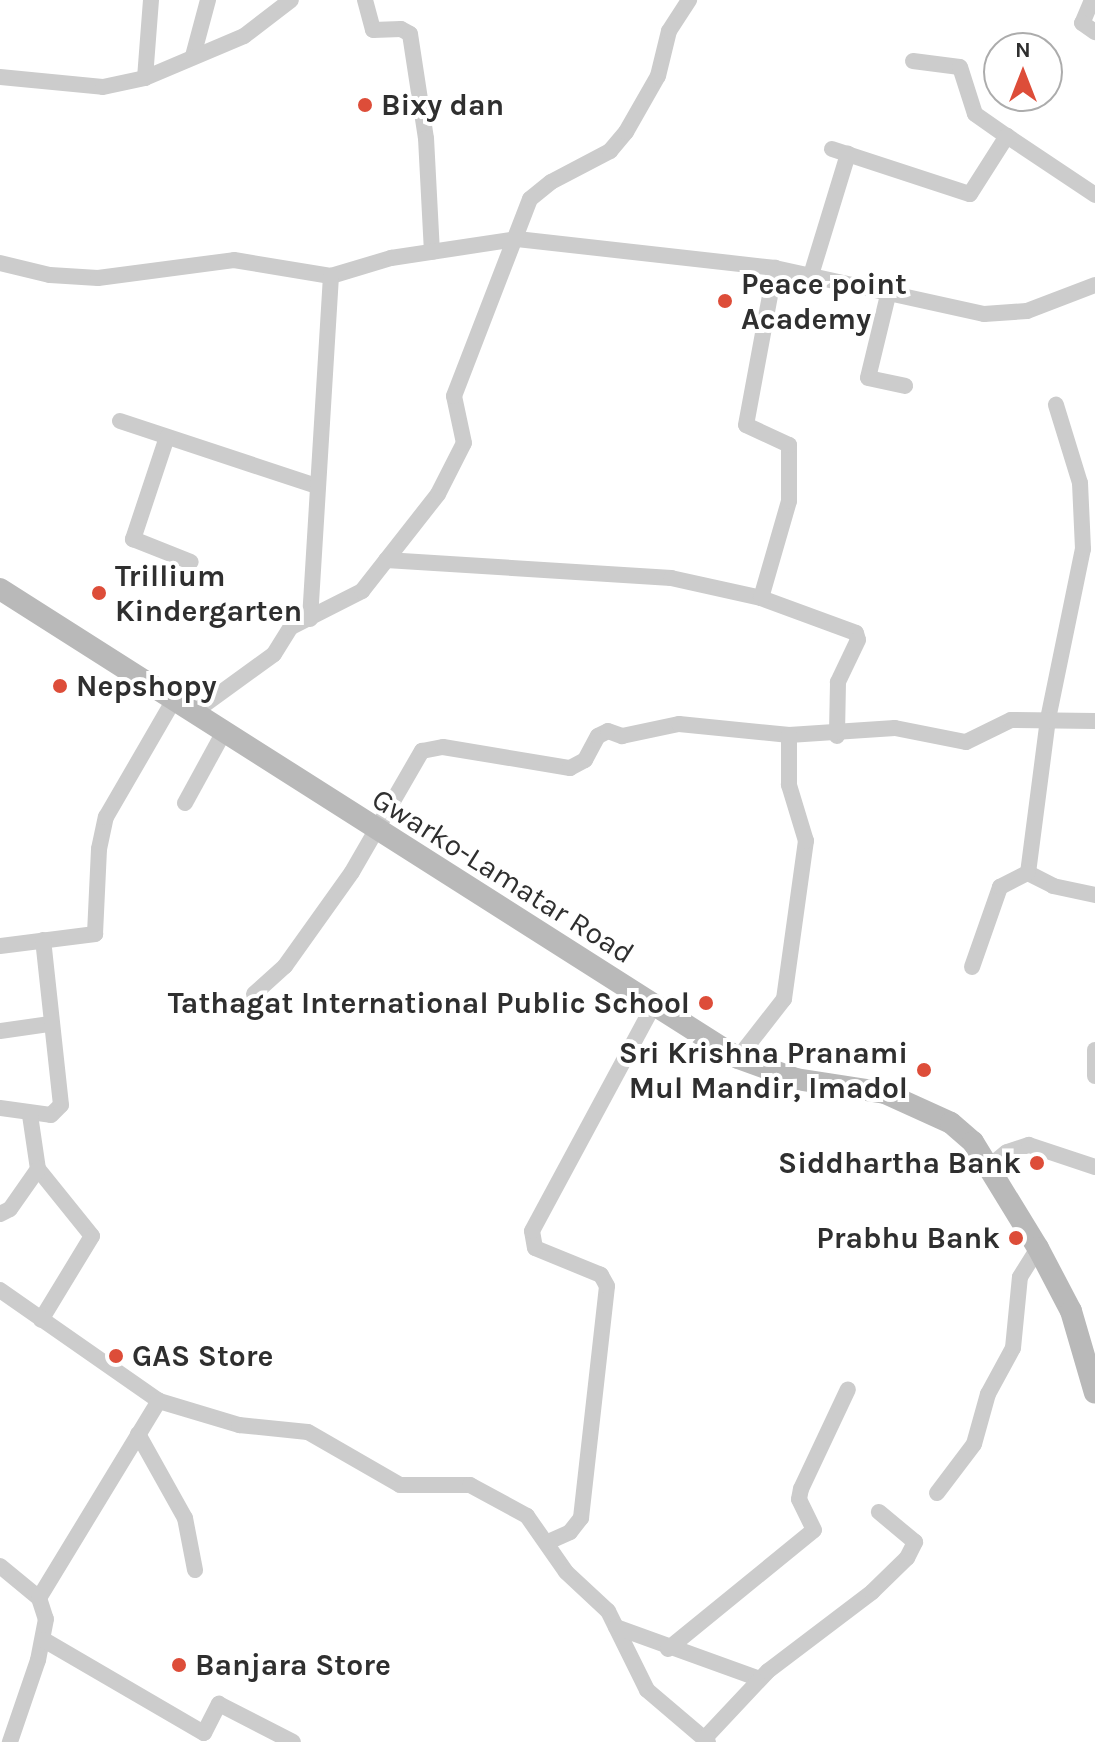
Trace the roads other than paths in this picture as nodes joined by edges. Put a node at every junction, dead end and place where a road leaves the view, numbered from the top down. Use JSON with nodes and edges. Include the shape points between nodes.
{"nodes":[{"id":1,"x":151,"y":0,"type":"edge"},
{"id":2,"x":208,"y":0,"type":"edge"},
{"id":3,"x":291,"y":0,"type":"edge"},
{"id":4,"x":365,"y":0,"type":"edge"},
{"id":5,"x":689,"y":0,"type":"edge"},
{"id":6,"x":1092,"y":0,"type":"edge"},
{"id":7,"x":1095,"y":32,"type":"edge"},
{"id":8,"x":193,"y":56,"type":"junction"},
{"id":9,"x":913,"y":61,"type":"dead end"},
{"id":10,"x":0,"y":77,"type":"edge"},
{"id":11,"x":145,"y":78,"type":"junction"},
{"id":12,"x":1007,"y":136,"type":"junction"},
{"id":13,"x":1095,"y":195,"type":"edge"},
{"id":14,"x":517,"y":239,"type":"junction"},
{"id":15,"x":432,"y":252,"type":"junction"},
{"id":16,"x":0,"y":263,"type":"edge"},
{"id":17,"x":775,"y":268,"type":"junction"},
{"id":18,"x":811,"y":275,"type":"junction"},
{"id":19,"x":331,"y":276,"type":"junction"},
{"id":20,"x":1095,"y":285,"type":"edge"},
{"id":21,"x":889,"y":291,"type":"junction"},
{"id":22,"x":905,"y":386,"type":"dead end"},
{"id":23,"x":1056,"y":405,"type":"dead end"},
{"id":24,"x":120,"y":421,"type":"dead end"},
{"id":25,"x":167,"y":437,"type":"junction"},
{"id":26,"x":317,"y":486,"type":"junction"},
{"id":27,"x":386,"y":560,"type":"junction"},
{"id":28,"x":191,"y":562,"type":"dead end"},
{"id":29,"x":0,"y":589,"type":"edge"},
{"id":30,"x":761,"y":598,"type":"junction"},
{"id":31,"x":310,"y":619,"type":"junction"},
{"id":32,"x":175,"y":698,"type":"junction"},
{"id":33,"x":197,"y":710,"type":"junction"},
{"id":34,"x":1048,"y":719,"type":"junction"},
{"id":35,"x":1095,"y":721,"type":"edge"},
{"id":36,"x":225,"y":730,"type":"junction"},
{"id":37,"x":789,"y":735,"type":"junction"},
{"id":38,"x":837,"y":736,"type":"junction"},
{"id":39,"x":185,"y":803,"type":"dead end"},
{"id":40,"x":375,"y":832,"type":"junction"},
{"id":41,"x":1028,"y":873,"type":"junction"},
{"id":42,"x":1095,"y":895,"type":"edge"},
{"id":43,"x":43,"y":940,"type":"junction"},
{"id":44,"x":0,"y":946,"type":"edge"},
{"id":45,"x":972,"y":967,"type":"dead end"},
{"id":46,"x":254,"y":994,"type":"dead end"},
{"id":47,"x":653,"y":1006,"type":"junction"},
{"id":48,"x":49,"y":1024,"type":"junction"},
{"id":49,"x":0,"y":1031,"type":"edge"},
{"id":50,"x":1095,"y":1050,"type":"edge"},
{"id":51,"x":738,"y":1058,"type":"junction"},
{"id":52,"x":1095,"y":1076,"type":"edge"},
{"id":53,"x":0,"y":1108,"type":"edge"},
{"id":54,"x":30,"y":1115,"type":"junction"},
{"id":55,"x":989,"y":1167,"type":"junction"},
{"id":56,"x":1095,"y":1167,"type":"edge"},
{"id":57,"x":38,"y":1169,"type":"junction"},
{"id":58,"x":0,"y":1214,"type":"edge"},
{"id":59,"x":1038,"y":1248,"type":"junction"},
{"id":60,"x":0,"y":1290,"type":"edge"},
{"id":61,"x":41,"y":1320,"type":"junction"},
{"id":62,"x":848,"y":1389,"type":"dead end"},
{"id":63,"x":1095,"y":1393,"type":"edge"},
{"id":64,"x":159,"y":1401,"type":"junction"},
{"id":65,"x":138,"y":1434,"type":"junction"},
{"id":66,"x":937,"y":1493,"type":"dead end"},
{"id":67,"x":879,"y":1512,"type":"dead end"},
{"id":68,"x":548,"y":1542,"type":"junction"},
{"id":69,"x":0,"y":1566,"type":"edge"},
{"id":70,"x":195,"y":1570,"type":"dead end"},
{"id":71,"x":39,"y":1598,"type":"junction"},
{"id":72,"x":616,"y":1627,"type":"junction"},
{"id":73,"x":44,"y":1640,"type":"junction"},
{"id":74,"x":668,"y":1649,"type":"junction"},
{"id":75,"x":760,"y":1679,"type":"junction"},
{"id":76,"x":706,"y":1740,"type":"edge"},
{"id":77,"x":10,"y":1742,"type":"edge"},
{"id":78,"x":293,"y":1742,"type":"edge"}],
"edges":[{"from":1,"to":11,"type":"street"},
{"from":2,"to":8,"type":"street"},
{"from":3,"to":8,"type":"street","via":[[244,36]]},
{"from":4,"to":15,"type":"street","via":[[373,30],[401,29],[410,34],[426,138]]},
{"from":5,"to":14,"type":"street","via":[[669,31],[658,76],[626,132],[610,151],[533,195]]},
{"from":6,"to":7,"type":"street","via":[[1082,23]]},
{"from":8,"to":11,"type":"street"},
{"from":9,"to":12,"type":"street","via":[[960,67],[975,114]]},
{"from":10,"to":11,"type":"street","via":[[103,87]]},
{"from":12,"to":13,"type":"street"},
{"from":12,"to":18,"type":"street","via":[[970,194],[840,152]]},
{"from":14,"to":15,"type":"street"},
{"from":14,"to":17,"type":"street"},
{"from":14,"to":27,"type":"street","via":[[454,396],[464,443],[456,467]]},
{"from":15,"to":19,"type":"street"},
{"from":16,"to":19,"type":"street","via":[[50,275],[98,278],[234,260]]},
{"from":17,"to":18,"type":"street"},
{"from":17,"to":30,"type":"street","via":[[746,425],[789,445],[790,488],[778,554]]},
{"from":18,"to":21,"type":"street"},
{"from":19,"to":26,"type":"street"},
{"from":20,"to":21,"type":"street","via":[[1004,314]]},
{"from":21,"to":22,"type":"street","via":[[868,378]]},
{"from":23,"to":34,"type":"street","via":[[1074,452],[1084,520],[1077,598]]},
{"from":24,"to":25,"type":"street"},
{"from":25,"to":26,"type":"street"},
{"from":25,"to":28,"type":"street","via":[[133,539]]},
{"from":26,"to":31,"type":"street"},
{"from":27,"to":30,"type":"street","via":[[671,578]]},
{"from":27,"to":31,"type":"street","via":[[362,591]]},
{"from":29,"to":32,"type":"main road","name":"Gwarko-Lamatar Road"},
{"from":30,"to":38,"type":"street","via":[[858,637],[838,682]]},
{"from":31,"to":33,"type":"street","via":[[291,627],[274,654]]},
{"from":32,"to":33,"type":"main road","name":"Gwarko-Lamatar Road"},
{"from":32,"to":43,"type":"street","via":[[106,817],[95,934]]},
{"from":33,"to":36,"type":"main road","name":"Gwarko-Lamatar Road"},
{"from":34,"to":35,"type":"street"},
{"from":34,"to":38,"type":"street","via":[[1011,720],[966,742],[895,728]]},
{"from":34,"to":41,"type":"street"},
{"from":36,"to":39,"type":"street"},
{"from":36,"to":40,"type":"main road","name":"Gwarko-Lamatar Road"},
{"from":37,"to":38,"type":"street"},
{"from":37,"to":40,"type":"street","via":[[679,724],[622,736],[608,731],[598,736],[585,760],[570,768],[443,747],[422,751]]},
{"from":37,"to":51,"type":"street","via":[[789,785],[806,841],[784,999]]},
{"from":40,"to":46,"type":"street","via":[[285,966]]},
{"from":40,"to":47,"type":"main road","name":"Gwarko-Lamatar Road"},
{"from":41,"to":42,"type":"street","via":[[1053,886]]},
{"from":41,"to":45,"type":"street","via":[[1000,887]]},
{"from":43,"to":44,"type":"street"},
{"from":43,"to":48,"type":"street"},
{"from":47,"to":51,"type":"main road","name":"Gwarko-Lamatar Road"},
{"from":47,"to":68,"type":"street","via":[[532,1231],[535,1248],[601,1275],[607,1292],[581,1518],[570,1532]]},
{"from":48,"to":49,"type":"street"},
{"from":48,"to":54,"type":"street","via":[[61,1105],[51,1115]]},
{"from":50,"to":52,"type":"street"},
{"from":51,"to":55,"type":"main road","name":"Gwarko-Lamatar Road","via":[[796,1079],[885,1093],[951,1123],[973,1142]]},
{"from":53,"to":54,"type":"street"},
{"from":54,"to":57,"type":"street"},
{"from":55,"to":56,"type":"street","via":[[1007,1152],[1029,1145]]},
{"from":55,"to":59,"type":"main road","name":"Gwarko-Lamatar Road"},
{"from":57,"to":58,"type":"street","via":[[10,1209]]},
{"from":57,"to":61,"type":"street","via":[[92,1236]]},
{"from":59,"to":63,"type":"main road","name":"Gwarko-Lamatar Road","via":[[1071,1311]]},
{"from":59,"to":66,"type":"street","via":[[1020,1277],[1013,1348],[988,1394],[974,1444]]},
{"from":60,"to":61,"type":"street"},
{"from":61,"to":64,"type":"street"},
{"from":62,"to":74,"type":"street","via":[[801,1489],[799,1499],[814,1530]]},
{"from":64,"to":65,"type":"street"},
{"from":64,"to":68,"type":"street","via":[[239,1425],[308,1432],[400,1485],[483,1489],[527,1516]]},
{"from":65,"to":70,"type":"street","via":[[185,1518]]},
{"from":65,"to":71,"type":"street"},
{"from":67,"to":75,"type":"street","via":[[915,1542],[907,1558],[872,1592]]},
{"from":68,"to":72,"type":"street","via":[[566,1572],[598,1596]]},
{"from":69,"to":71,"type":"street"},
{"from":71,"to":73,"type":"street","via":[[46,1619]]},
{"from":72,"to":74,"type":"street"},
{"from":72,"to":76,"type":"street","via":[[647,1690]]},
{"from":73,"to":77,"type":"street"},
{"from":73,"to":78,"type":"street","via":[[204,1733],[219,1704]]},
{"from":74,"to":75,"type":"street"},
{"from":75,"to":76,"type":"street"}]}
